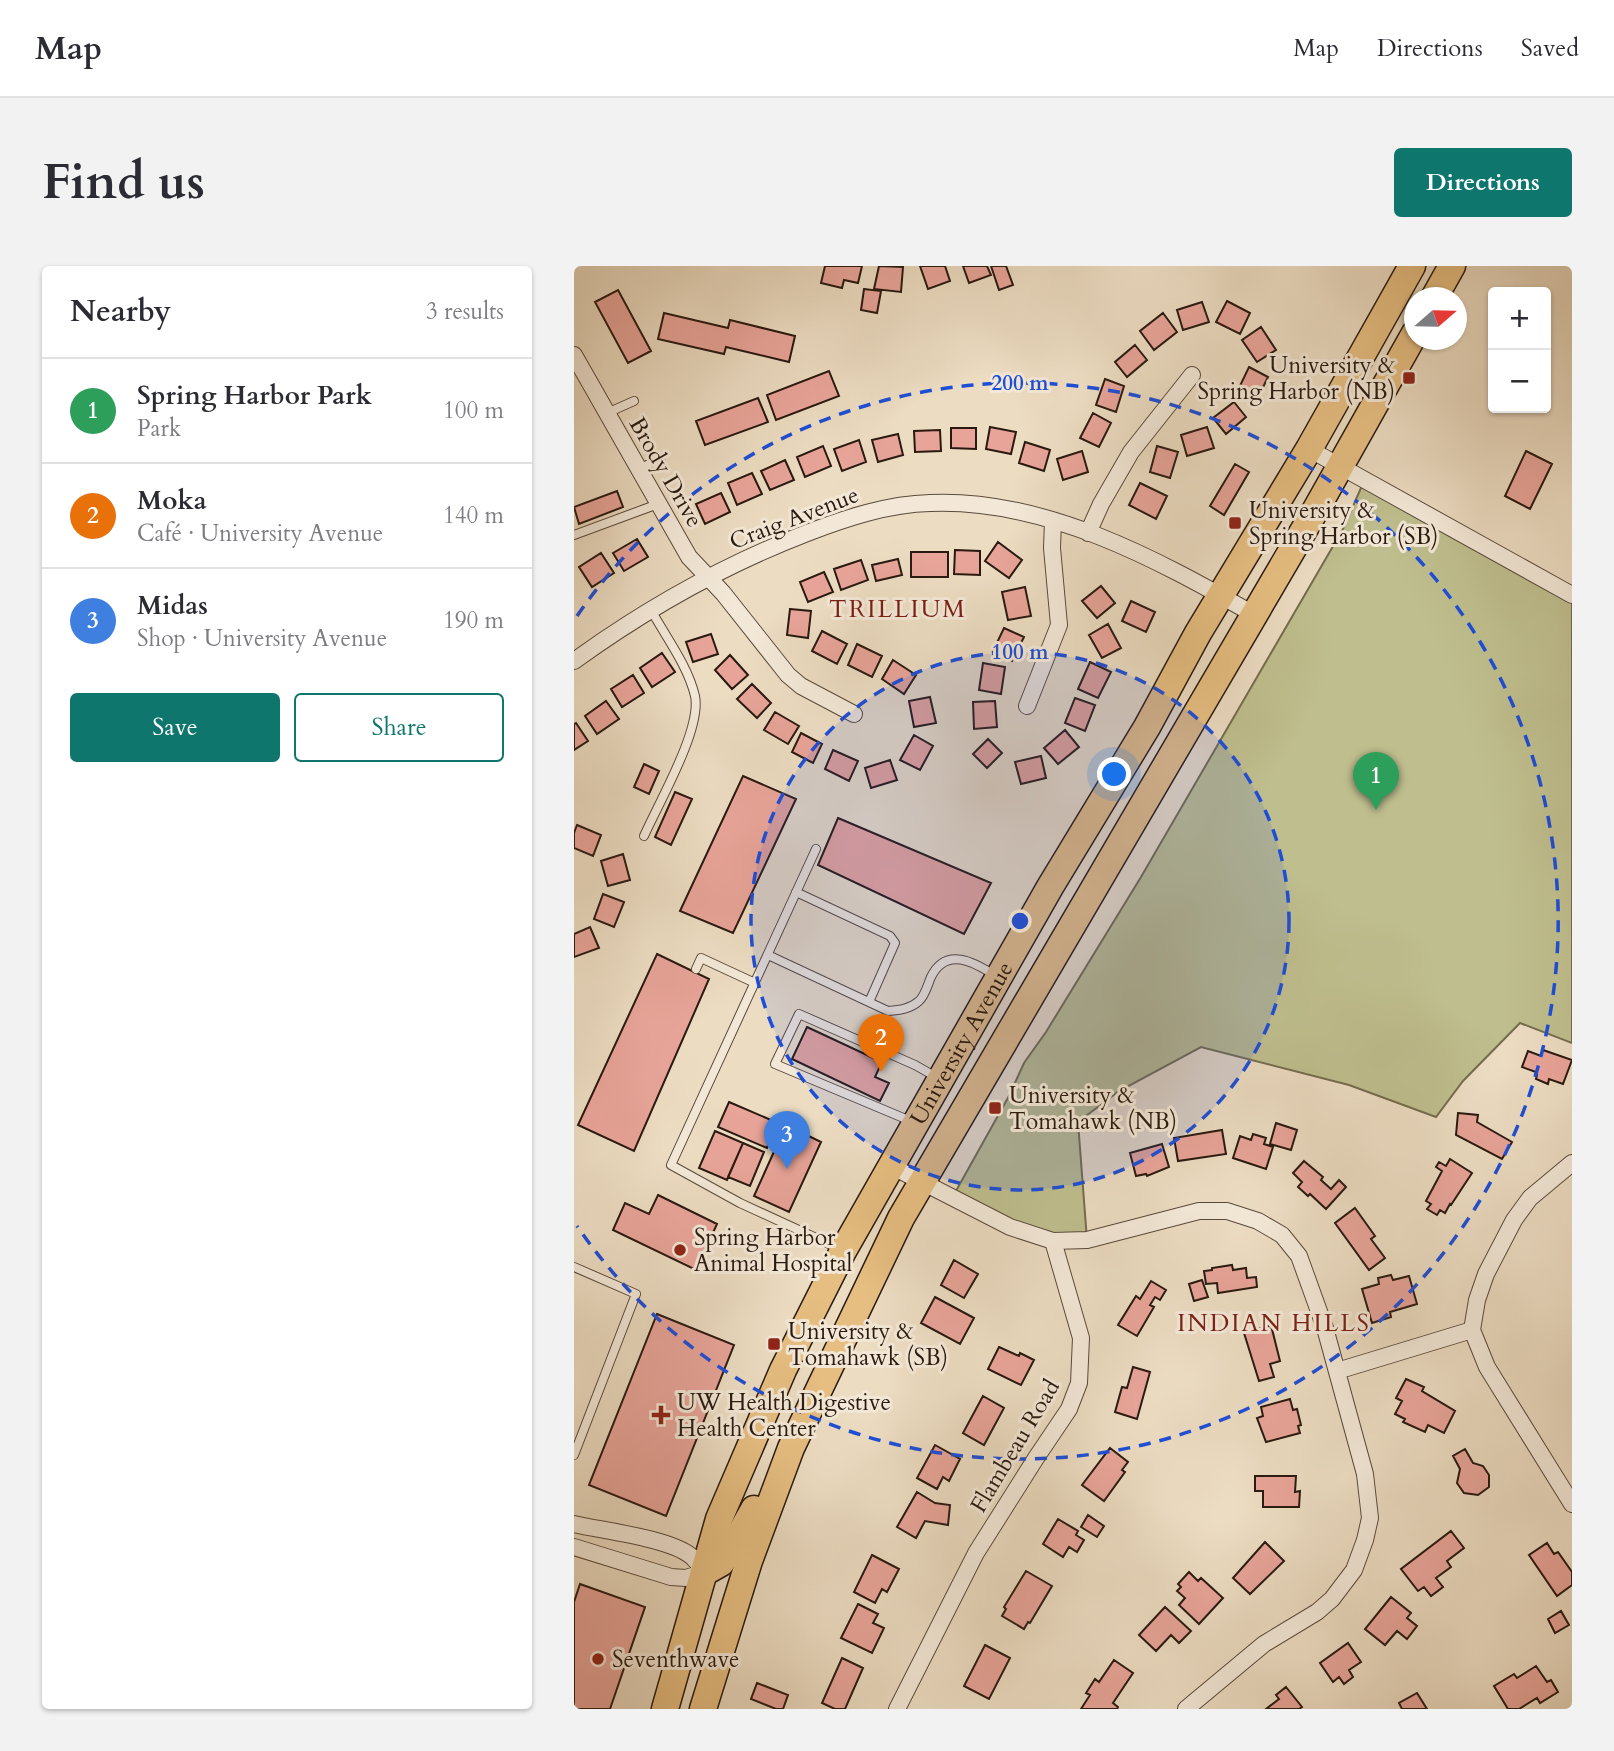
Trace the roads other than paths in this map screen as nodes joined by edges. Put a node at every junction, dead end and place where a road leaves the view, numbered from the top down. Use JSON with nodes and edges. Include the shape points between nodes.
{"nodes":[{"id":1,"x":1412,"y":266,"type":"edge"},
{"id":2,"x":1452,"y":266,"type":"edge"},
{"id":3,"x":1440,"y":287,"type":"edge"},
{"id":4,"x":1405,"y":350,"type":"edge"},
{"id":5,"x":575,"y":357,"type":"edge"},
{"id":6,"x":1192,"y":375,"type":"dead end"},
{"id":7,"x":634,"y":401,"type":"dead end"},
{"id":8,"x":607,"y":413,"type":"junction"},
{"id":9,"x":1309,"y":449,"type":"junction"},
{"id":10,"x":661,"y":458,"type":"dead end"},
{"id":11,"x":1340,"y":467,"type":"junction"},
{"id":12,"x":639,"y":469,"type":"junction"},
{"id":13,"x":658,"y":504,"type":"junction"},
{"id":14,"x":1053,"y":521,"type":"junction"},
{"id":15,"x":1088,"y":533,"type":"junction"},
{"id":16,"x":574,"y":536,"type":"edge"},
{"id":17,"x":706,"y":578,"type":"junction"},
{"id":18,"x":1572,"y":595,"type":"edge"},
{"id":19,"x":1221,"y":596,"type":"junction"},
{"id":20,"x":651,"y":610,"type":"junction"},
{"id":21,"x":1252,"y":614,"type":"junction"},
{"id":22,"x":574,"y":661,"type":"edge"},
{"id":23,"x":1027,"y":706,"type":"dead end"},
{"id":24,"x":854,"y":714,"type":"dead end"},
{"id":25,"x":644,"y":836,"type":"dead end"},
{"id":26,"x":817,"y":849,"type":"dead end"},
{"id":27,"x":796,"y":892,"type":"junction"},
{"id":28,"x":768,"y":955,"type":"junction"},
{"id":29,"x":696,"y":969,"type":"dead end"},
{"id":30,"x":999,"y":978,"type":"junction"},
{"id":31,"x":755,"y":983,"type":"junction"},
{"id":32,"x":869,"y":1002,"type":"junction"},
{"id":33,"x":940,"y":1080,"type":"junction"},
{"id":34,"x":962,"y":1114,"type":"junction"},
{"id":35,"x":915,"y":1123,"type":"junction"},
{"id":36,"x":1572,"y":1164,"type":"edge"},
{"id":37,"x":891,"y":1166,"type":"junction"},
{"id":38,"x":921,"y":1183,"type":"junction"},
{"id":39,"x":1053,"y":1241,"type":"junction"},
{"id":40,"x":843,"y":1251,"type":"junction"},
{"id":41,"x":574,"y":1267,"type":"edge"},
{"id":42,"x":1472,"y":1330,"type":"junction"},
{"id":43,"x":827,"y":1369,"type":"junction"},
{"id":44,"x":1337,"y":1371,"type":"junction"},
{"id":45,"x":791,"y":1448,"type":"junction"},
{"id":46,"x":574,"y":1455,"type":"edge"},
{"id":47,"x":1572,"y":1504,"type":"edge"},
{"id":48,"x":574,"y":1524,"type":"edge"},
{"id":49,"x":574,"y":1547,"type":"edge"},
{"id":50,"x":705,"y":1573,"type":"junction"},
{"id":51,"x":665,"y":1709,"type":"edge"},
{"id":52,"x":690,"y":1709,"type":"edge"},
{"id":53,"x":703,"y":1709,"type":"edge"},
{"id":54,"x":897,"y":1709,"type":"edge"},
{"id":55,"x":1186,"y":1709,"type":"edge"}],
"edges":[{"from":1,"to":9,"type":"main road","name":"University Avenue"},
{"from":2,"to":3,"type":"main road"},
{"from":4,"to":11,"type":"main road","name":"University Avenue"},
{"from":5,"to":8,"type":"street","name":"Brody Drive"},
{"from":6,"to":15,"type":"street","via":[[1131,452]]},
{"from":7,"to":8,"type":"lane"},
{"from":8,"to":12,"type":"street","name":"Brody Drive"},
{"from":9,"to":11,"type":"street"},
{"from":9,"to":19,"type":"main road","name":"University Avenue"},
{"from":10,"to":12,"type":"lane"},
{"from":11,"to":18,"type":"street"},
{"from":11,"to":21,"type":"main road","name":"University Avenue"},
{"from":12,"to":13,"type":"street","name":"Brody Drive"},
{"from":13,"to":16,"type":"lane"},
{"from":13,"to":17,"type":"street","name":"Brody Drive"},
{"from":14,"to":15,"type":"street","name":"Craig Avenue"},
{"from":14,"to":17,"type":"street","name":"Craig Avenue","via":[[969,504],[888,508],[771,547]]},
{"from":14,"to":23,"type":"street","via":[[1059,625]]},
{"from":15,"to":19,"type":"street","name":"Craig Avenue","via":[[1144,555]]},
{"from":17,"to":20,"type":"street","name":"Craig Avenue"},
{"from":17,"to":24,"type":"street","name":"Brody Drive","via":[[788,675]]},
{"from":19,"to":21,"type":"street","name":"Craig Avenue"},
{"from":19,"to":30,"type":"main road","name":"University Avenue"},
{"from":20,"to":22,"type":"street","name":"Craig Avenue"},
{"from":20,"to":25,"type":"lane","via":[[689,678],[696,710],[691,733]]},
{"from":21,"to":34,"type":"main road","name":"University Avenue"},
{"from":26,"to":27,"type":"lane"},
{"from":27,"to":28,"type":"lane"},
{"from":27,"to":32,"type":"lane","via":[[890,936],[895,943]]},
{"from":28,"to":31,"type":"lane"},
{"from":28,"to":32,"type":"lane"},
{"from":29,"to":31,"type":"lane","via":[[701,958]]},
{"from":30,"to":32,"type":"lane","via":[[979,965],[951,959],[934,971],[921,1000],[905,1010],[888,1011]]},
{"from":30,"to":33,"type":"main road","name":"University Avenue"},
{"from":30,"to":34,"type":"main road","via":[[1003,1003]]},
{"from":31,"to":40,"type":"lane","via":[[671,1165]]},
{"from":33,"to":35,"type":"main road","name":"University Avenue"},
{"from":33,"to":35,"type":"lane","via":[[799,1014],[775,1063]]},
{"from":34,"to":38,"type":"main road","name":"University Avenue"},
{"from":35,"to":37,"type":"main road","name":"University Avenue"},
{"from":36,"to":42,"type":"street","via":[[1530,1198],[1514,1220],[1481,1287]]},
{"from":37,"to":38,"type":"street"},
{"from":37,"to":40,"type":"main road","name":"University Avenue"},
{"from":38,"to":39,"type":"street","via":[[1010,1227]]},
{"from":38,"to":43,"type":"main road","name":"University Avenue"},
{"from":39,"to":44,"type":"street","via":[[1087,1240],[1199,1211],[1227,1211],[1258,1221],[1282,1235],[1298,1256]]},
{"from":39,"to":54,"type":"street","name":"Flambeau Road","via":[[1081,1338],[1079,1383],[1069,1409],[976,1553]]},
{"from":40,"to":43,"type":"main road","via":[[830,1304],[812,1336],[816,1361]]},
{"from":40,"to":50,"type":"main road","name":"University Avenue","via":[[755,1433],[719,1518]]},
{"from":41,"to":46,"type":"lane","via":[[636,1294]]},
{"from":42,"to":44,"type":"street"},
{"from":42,"to":47,"type":"street","via":[[1487,1367]]},
{"from":43,"to":45,"type":"main road","name":"University Avenue"},
{"from":44,"to":55,"type":"street","via":[[1369,1499],[1370,1518],[1354,1570],[1317,1612],[1264,1644]]},
{"from":45,"to":50,"type":"main road","via":[[721,1563]]},
{"from":45,"to":53,"type":"main road","name":"University Avenue","via":[[749,1561]]},
{"from":48,"to":50,"type":"street","via":[[679,1549]]},
{"from":49,"to":50,"type":"street","via":[[675,1578]]},
{"from":50,"to":51,"type":"main road","name":"University Avenue"},
{"from":50,"to":52,"type":"main road","via":[[716,1603]]}]}
